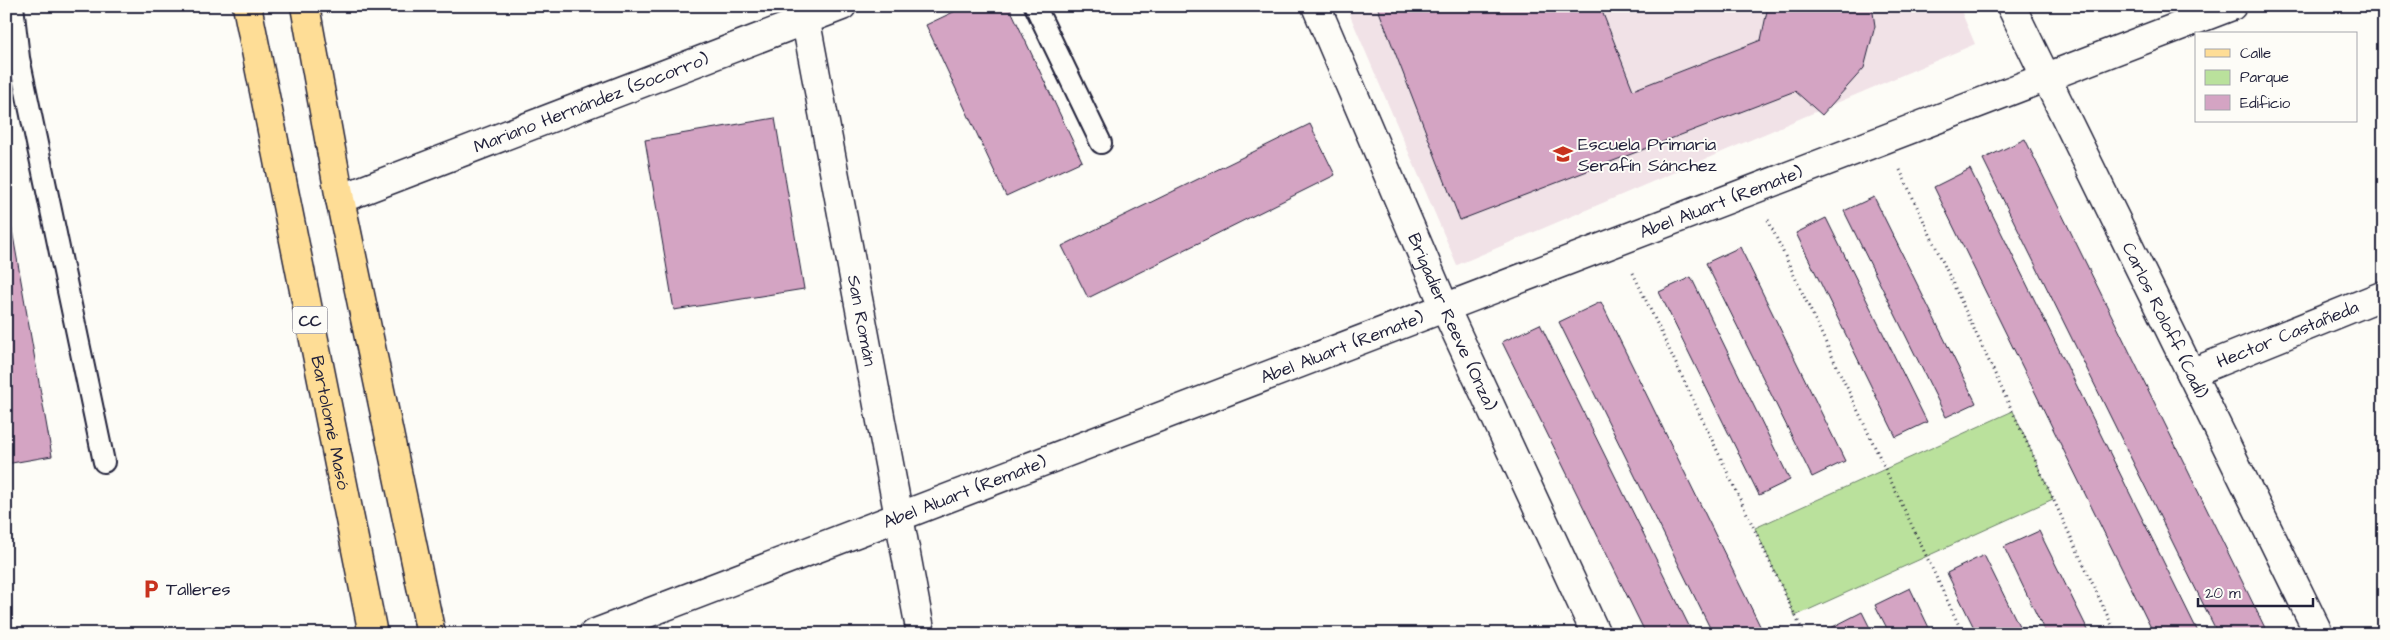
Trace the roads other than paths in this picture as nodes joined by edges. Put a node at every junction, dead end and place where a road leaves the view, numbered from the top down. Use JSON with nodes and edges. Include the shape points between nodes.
{"nodes":[{"id":1,"x":12,"y":6,"type":"edge"},
{"id":2,"x":247,"y":6,"type":"edge"},
{"id":3,"x":305,"y":6,"type":"edge"},
{"id":4,"x":842,"y":6,"type":"edge"},
{"id":5,"x":1035,"y":6,"type":"edge"},
{"id":6,"x":1316,"y":6,"type":"edge"},
{"id":7,"x":2011,"y":6,"type":"edge"},
{"id":8,"x":2232,"y":6,"type":"edge"},
{"id":9,"x":804,"y":14,"type":"edge"},
{"id":10,"x":12,"y":58,"type":"edge"},
{"id":11,"x":2047,"y":77,"type":"junction"},
{"id":12,"x":1101,"y":144,"type":"dead end"},
{"id":13,"x":340,"y":199,"type":"junction"},
{"id":14,"x":2384,"y":296,"type":"edge"},
{"id":15,"x":1445,"y":308,"type":"junction"},
{"id":16,"x":2191,"y":373,"type":"junction"},
{"id":17,"x":104,"y":462,"type":"dead end"},
{"id":18,"x":898,"y":516,"type":"junction"},
{"id":19,"x":373,"y":634,"type":"edge"},
{"id":20,"x":431,"y":634,"type":"edge"},
{"id":21,"x":593,"y":634,"type":"edge"},
{"id":22,"x":921,"y":634,"type":"edge"},
{"id":23,"x":1596,"y":634,"type":"edge"},
{"id":24,"x":2319,"y":634,"type":"edge"}],
"edges":[{"from":1,"to":10,"type":"lane"},
{"from":2,"to":19,"type":"main road","name":"Bartolomé Masó","number":"CC"},
{"from":3,"to":13,"type":"main road"},
{"from":4,"to":9,"type":"street","name":"Mariano Hernández (Socorro)"},
{"from":5,"to":12,"type":"lane"},
{"from":6,"to":15,"type":"street","name":"Brigadier Reeve (Onza)"},
{"from":7,"to":11,"type":"street","name":"Carlos Roloff (Cadí)"},
{"from":8,"to":11,"type":"street","name":"Abel Aluart (Remate)"},
{"from":9,"to":13,"type":"street","name":"Mariano Hernández (Socorro)"},
{"from":9,"to":18,"type":"street","name":"San Román"},
{"from":10,"to":17,"type":"lane"},
{"from":11,"to":15,"type":"street","name":"Abel Aluart (Remate)"},
{"from":11,"to":16,"type":"street","name":"Carlos Roloff (Cadí)"},
{"from":13,"to":20,"type":"main road"},
{"from":14,"to":16,"type":"street","name":"Hector Castañeda"},
{"from":15,"to":18,"type":"street","name":"Abel Aluart (Remate)"},
{"from":15,"to":23,"type":"street","name":"Brigadier Reeve (Onza)"},
{"from":16,"to":24,"type":"street","name":"Carlos Roloff (Cadí)"},
{"from":18,"to":21,"type":"street","name":"Abel Aluart (Remate)"},
{"from":18,"to":22,"type":"street","name":"San Román"}]}
